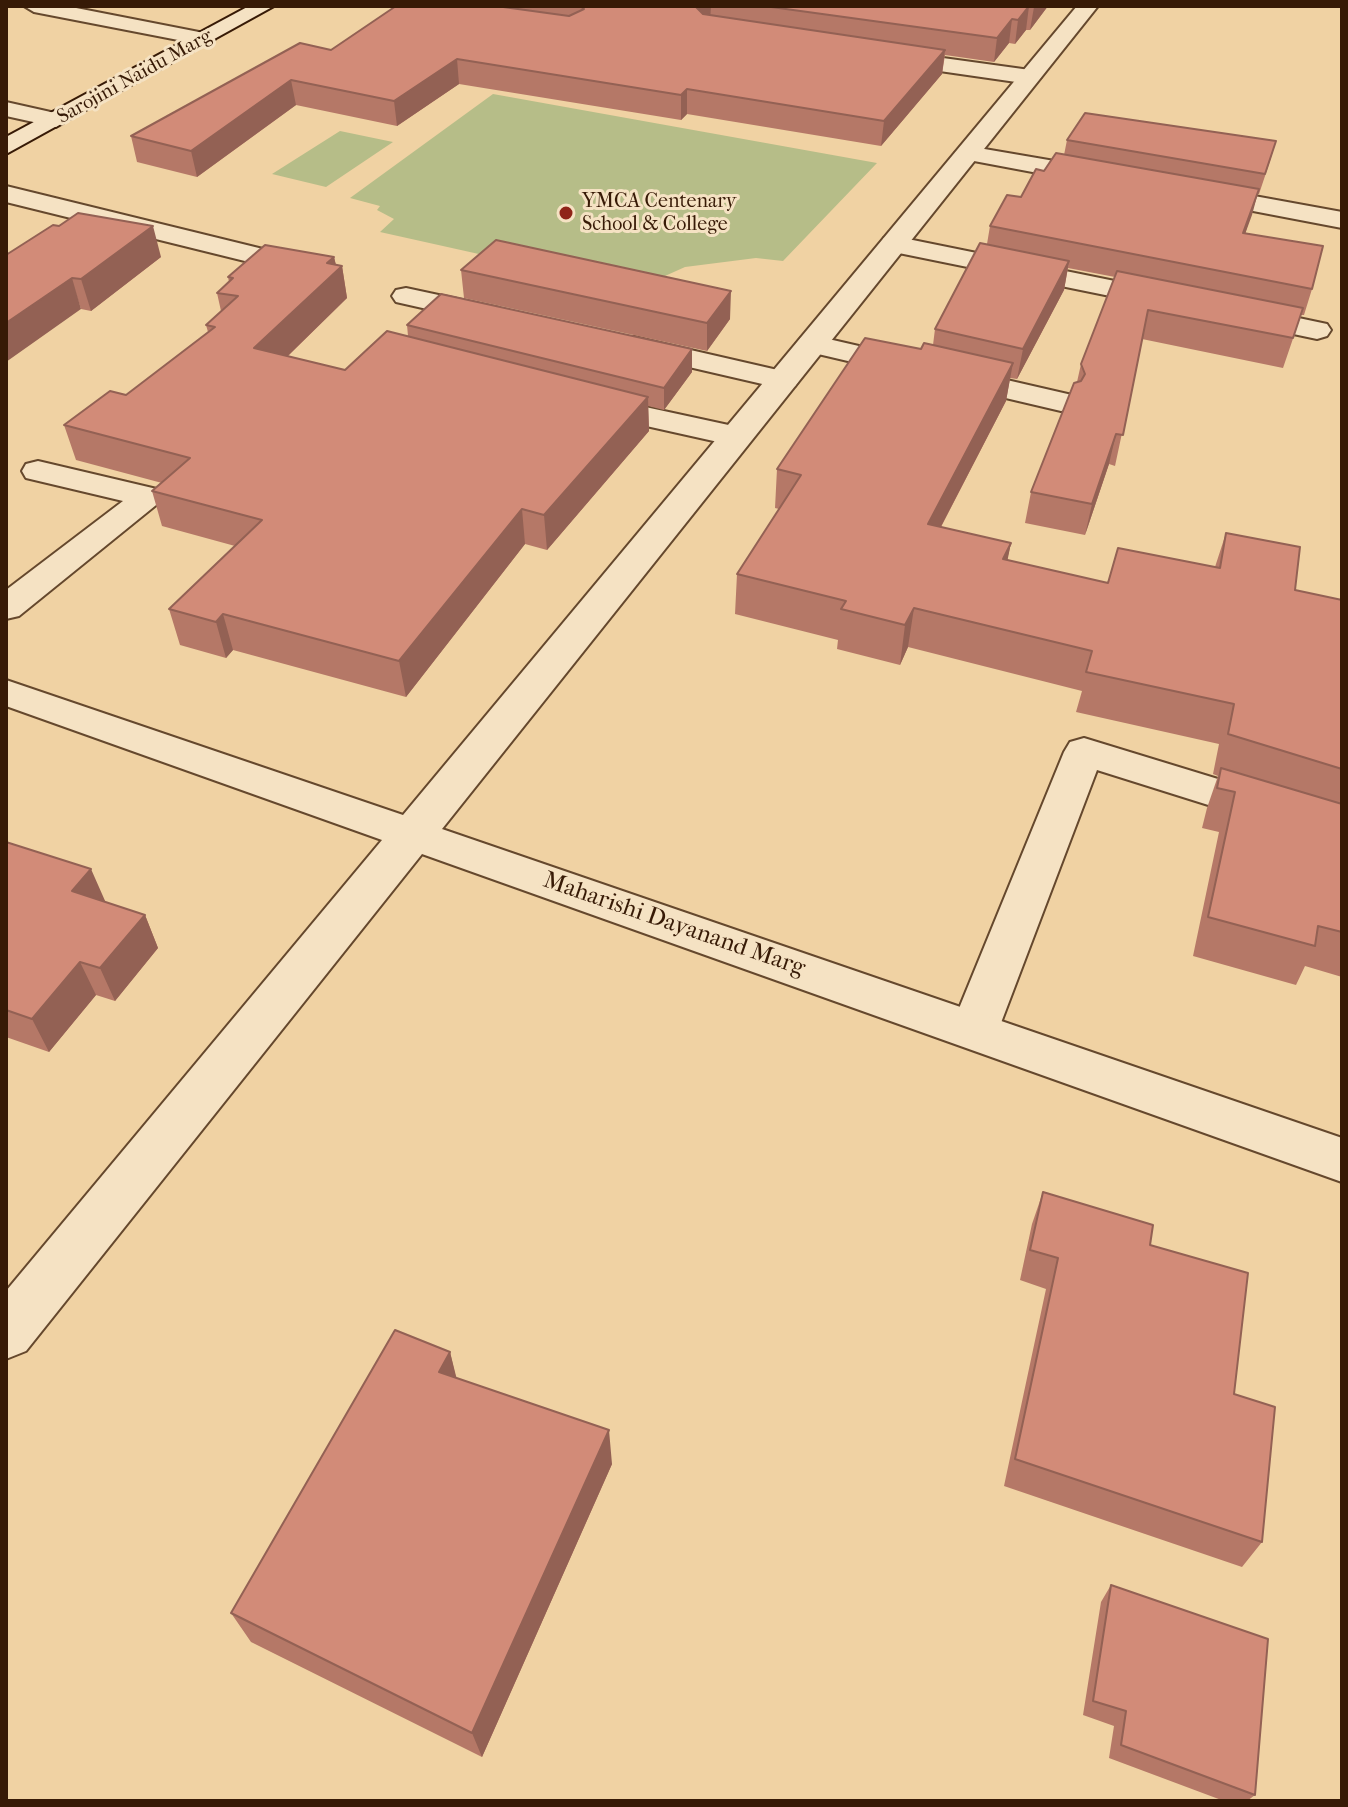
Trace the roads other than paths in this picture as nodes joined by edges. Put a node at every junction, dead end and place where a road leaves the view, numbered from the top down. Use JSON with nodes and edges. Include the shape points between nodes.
{"nodes":[{"id":1,"x":34,"y":6,"type":"edge"},
{"id":2,"x":264,"y":6,"type":"edge"},
{"id":3,"x":1088,"y":6,"type":"edge"},
{"id":4,"x":204,"y":39,"type":"junction"},
{"id":5,"x":862,"y":53,"type":"edge"},
{"id":6,"x":1030,"y":77,"type":"junction"},
{"id":7,"x":6,"y":109,"type":"edge"},
{"id":8,"x":56,"y":120,"type":"junction"},
{"id":9,"x":6,"y":147,"type":"edge"},
{"id":10,"x":967,"y":153,"type":"junction"},
{"id":11,"x":1139,"y":184,"type":"edge"},
{"id":12,"x":1170,"y":189,"type":"edge"},
{"id":13,"x":6,"y":194,"type":"edge"},
{"id":14,"x":1342,"y":220,"type":"edge"},
{"id":15,"x":893,"y":244,"type":"junction"},
{"id":16,"x":257,"y":256,"type":"edge"},
{"id":17,"x":406,"y":296,"type":"dead end"},
{"id":18,"x":512,"y":319,"type":"edge"},
{"id":19,"x":1317,"y":330,"type":"dead end"},
{"id":20,"x":603,"y":339,"type":"edge"},
{"id":21,"x":811,"y":344,"type":"junction"},
{"id":22,"x":784,"y":380,"type":"junction"},
{"id":23,"x":565,"y":397,"type":"edge"},
{"id":24,"x":1061,"y":402,"type":"dead end"},
{"id":25,"x":736,"y":436,"type":"junction"},
{"id":26,"x":38,"y":471,"type":"dead end"},
{"id":27,"x":6,"y":608,"type":"edge"},
{"id":28,"x":6,"y":692,"type":"edge"},
{"id":29,"x":1342,"y":832,"type":"edge"},
{"id":30,"x":415,"y":835,"type":"junction"},
{"id":31,"x":975,"y":1028,"type":"junction"},
{"id":32,"x":1342,"y":1160,"type":"edge"},
{"id":33,"x":6,"y":1333,"type":"edge"}],
"edges":[{"from":1,"to":4,"type":"street"},
{"from":2,"to":4,"type":"street","name":"Sarojini Naidu Marg"},
{"from":3,"to":6,"type":"street"},
{"from":4,"to":8,"type":"street","name":"Sarojini Naidu Marg"},
{"from":5,"to":6,"type":"street"},
{"from":6,"to":10,"type":"street"},
{"from":7,"to":8,"type":"street"},
{"from":8,"to":9,"type":"street","name":"Sarojini Naidu Marg"},
{"from":10,"to":11,"type":"street"},
{"from":10,"to":15,"type":"street"},
{"from":12,"to":14,"type":"street"},
{"from":13,"to":16,"type":"street"},
{"from":15,"to":19,"type":"street"},
{"from":15,"to":21,"type":"street"},
{"from":17,"to":18,"type":"street"},
{"from":20,"to":22,"type":"street"},
{"from":21,"to":22,"type":"street"},
{"from":21,"to":24,"type":"street"},
{"from":22,"to":25,"type":"street"},
{"from":23,"to":25,"type":"street"},
{"from":25,"to":30,"type":"street"},
{"from":26,"to":27,"type":"street","via":[[149,497]]},
{"from":28,"to":30,"type":"street","name":"Maharishi Dayanand Marg"},
{"from":29,"to":31,"type":"street","via":[[1084,752]]},
{"from":30,"to":31,"type":"street","name":"Maharishi Dayanand Marg"},
{"from":30,"to":33,"type":"street"},
{"from":31,"to":32,"type":"street","name":"Maharishi Dayanand Marg"}]}
